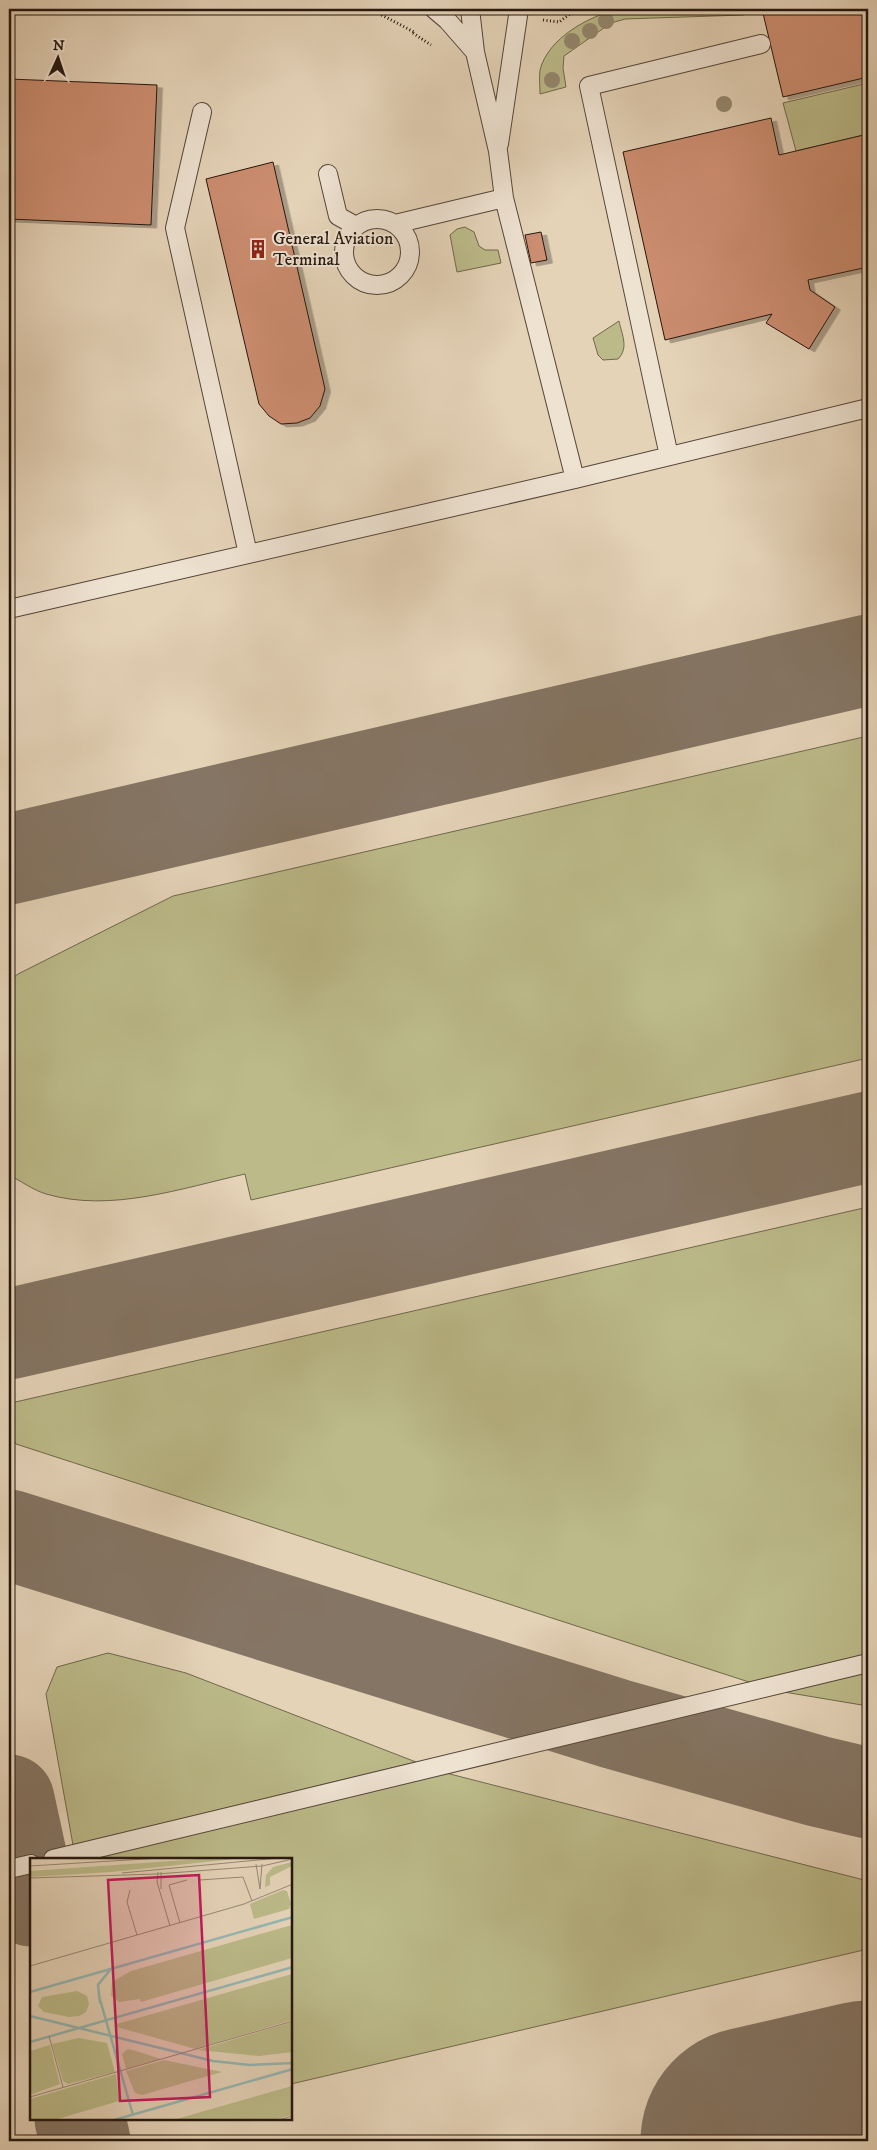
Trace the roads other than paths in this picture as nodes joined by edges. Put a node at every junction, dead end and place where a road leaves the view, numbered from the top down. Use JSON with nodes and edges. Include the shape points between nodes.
{"nodes":[{"id":1,"x":434,"y":9,"type":"edge"},
{"id":2,"x":470,"y":9,"type":"edge"},
{"id":3,"x":519,"y":9,"type":"edge"},
{"id":4,"x":761,"y":44,"type":"dead end"},
{"id":5,"x":475,"y":52,"type":"junction"},
{"id":6,"x":202,"y":112,"type":"dead end"},
{"id":7,"x":498,"y":151,"type":"junction"},
{"id":8,"x":328,"y":174,"type":"dead end"},
{"id":9,"x":504,"y":198,"type":"junction"},
{"id":10,"x":395,"y":224,"type":"junction"},
{"id":11,"x":356,"y":226,"type":"junction"},
{"id":12,"x":868,"y":408,"type":"edge"},
{"id":13,"x":669,"y":456,"type":"junction"},
{"id":14,"x":575,"y":479,"type":"junction"},
{"id":15,"x":248,"y":554,"type":"junction"},
{"id":16,"x":9,"y":609,"type":"edge"},
{"id":17,"x":868,"y":1663,"type":"edge"},
{"id":18,"x":57,"y":1858,"type":"edge"},
{"id":19,"x":30,"y":1864,"type":"edge"},
{"id":20,"x":9,"y":1869,"type":"edge"}],
"edges":[{"from":1,"to":5,"type":"lane"},
{"from":2,"to":5,"type":"lane"},
{"from":3,"to":7,"type":"lane"},
{"from":4,"to":13,"type":"lane","via":[[590,86]]},
{"from":5,"to":7,"type":"lane"},
{"from":6,"to":15,"type":"lane","via":[[174,228]]},
{"from":7,"to":9,"type":"lane"},
{"from":8,"to":11,"type":"lane","via":[[338,216]]},
{"from":9,"to":10,"type":"lane"},
{"from":9,"to":14,"type":"lane"},
{"from":10,"to":11,"type":"lane","via":[[375,219]]},
{"from":10,"to":11,"type":"lane","via":[[408,238],[410,258],[401,275],[383,285],[364,282],[348,268],[344,257],[345,245]]},
{"from":12,"to":13,"type":"lane"},
{"from":13,"to":14,"type":"lane"},
{"from":14,"to":15,"type":"lane"},
{"from":15,"to":16,"type":"lane"},
{"from":17,"to":18,"type":"lane"},
{"from":19,"to":20,"type":"lane"}]}
